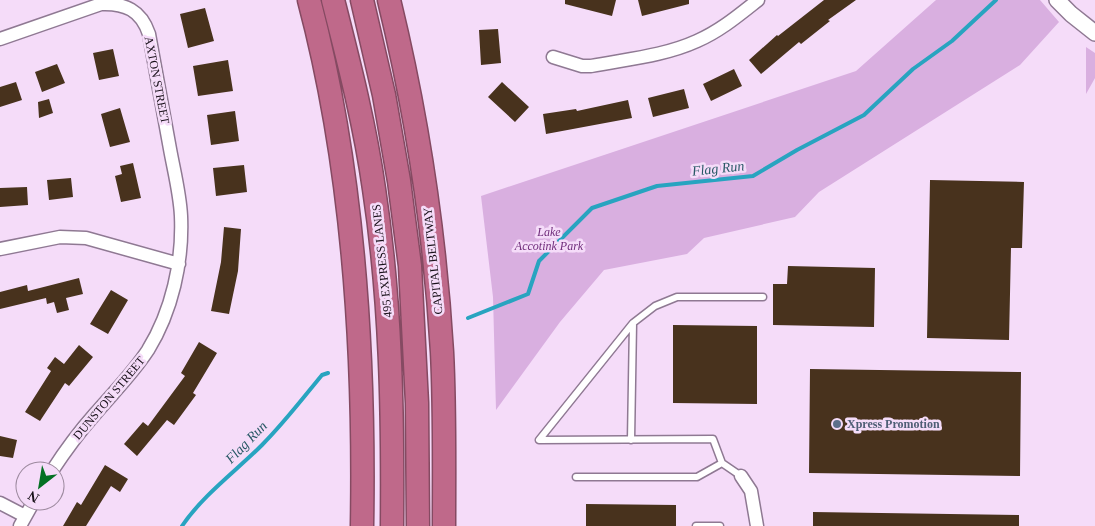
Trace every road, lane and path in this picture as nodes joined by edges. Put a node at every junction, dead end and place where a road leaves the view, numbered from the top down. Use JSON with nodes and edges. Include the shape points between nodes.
{"nodes":[{"id":1,"x":309,"y":0,"type":"edge"},
{"id":2,"x":333,"y":0,"type":"edge"},
{"id":3,"x":362,"y":0,"type":"edge"},
{"id":4,"x":389,"y":0,"type":"edge"},
{"id":5,"x":758,"y":0,"type":"edge"},
{"id":6,"x":1057,"y":0,"type":"edge"},
{"id":7,"x":1095,"y":33,"type":"edge"},
{"id":8,"x":0,"y":39,"type":"edge"},
{"id":9,"x":553,"y":58,"type":"dead end"},
{"id":10,"x":0,"y":248,"type":"edge"},
{"id":11,"x":179,"y":264,"type":"junction"},
{"id":12,"x":763,"y":297,"type":"dead end"},
{"id":13,"x":633,"y":323,"type":"junction"},
{"id":14,"x":631,"y":440,"type":"junction"},
{"id":15,"x":59,"y":461,"type":"edge"},
{"id":16,"x":722,"y":463,"type":"junction"},
{"id":17,"x":741,"y":476,"type":"joint"},
{"id":18,"x":576,"y":477,"type":"dead end"},
{"id":19,"x":0,"y":503,"type":"edge"},
{"id":20,"x":23,"y":521,"type":"edge"},
{"id":21,"x":362,"y":526,"type":"edge"},
{"id":22,"x":392,"y":526,"type":"edge"},
{"id":23,"x":418,"y":526,"type":"edge"},
{"id":24,"x":444,"y":526,"type":"edge"},
{"id":25,"x":696,"y":526,"type":"edge"},
{"id":26,"x":720,"y":526,"type":"edge"},
{"id":27,"x":757,"y":526,"type":"edge"}],
"edges":[{"from":1,"to":21,"type":"highway","via":[[336,134],[352,246],[362,389]]},
{"from":2,"to":22,"type":"highway","name":"495 EXPRESS LANES","via":[[361,112],[375,190],[386,287],[391,365]]},
{"from":3,"to":23,"type":"highway","name":"495 EXPRESS LANES","via":[[384,95],[410,266],[417,403]]},
{"from":4,"to":24,"type":"highway","name":"CAPITAL BELTWAY","via":[[412,105],[432,246],[442,353]]},
{"from":5,"to":9,"type":"street","via":[[710,35],[665,52],[591,66]]},
{"from":6,"to":7,"type":"street"},
{"from":8,"to":11,"type":"street","name":"AXTON STREET","via":[[101,4],[115,3],[132,9],[140,17],[148,34],[175,174],[181,216]]},
{"from":10,"to":11,"type":"street","via":[[60,237],[86,238]]},
{"from":11,"to":15,"type":"street","name":"DUNSTON STREET","via":[[172,296],[148,350]]},
{"from":12,"to":13,"type":"lane","via":[[677,297],[655,306]]},
{"from":13,"to":14,"type":"lane"},
{"from":13,"to":14,"type":"lane","via":[[539,440]]},
{"from":14,"to":16,"type":"lane","via":[[713,439]]},
{"from":16,"to":17,"type":"lane"},
{"from":16,"to":18,"type":"lane","via":[[697,477]]},
{"from":17,"to":27,"type":"street","via":[[752,491]]},
{"from":19,"to":20,"type":"street"},
{"from":25,"to":26,"type":"lane"}]}
